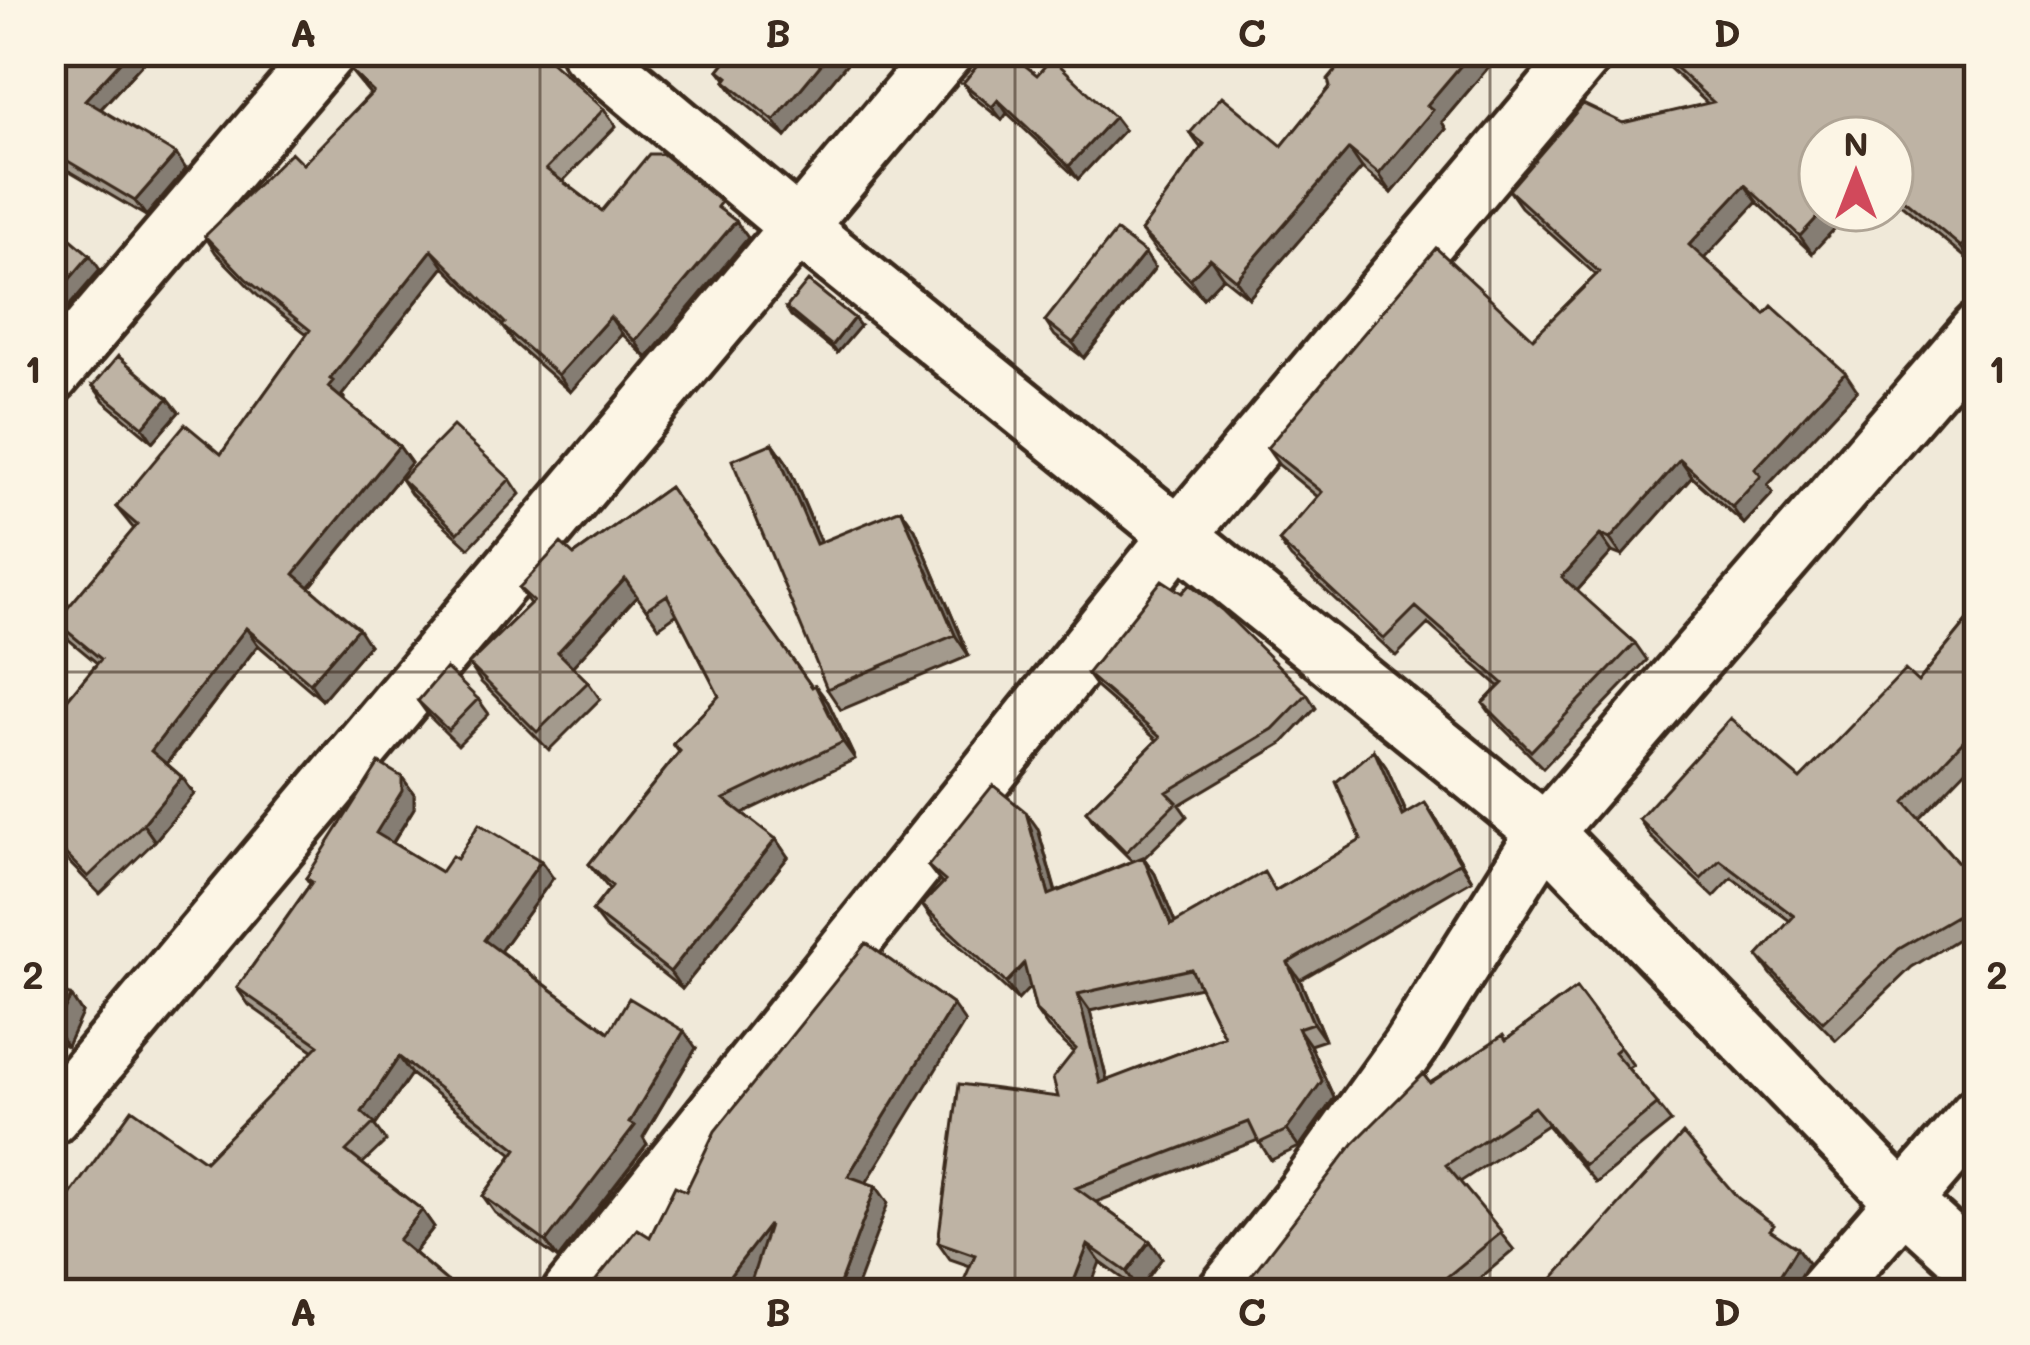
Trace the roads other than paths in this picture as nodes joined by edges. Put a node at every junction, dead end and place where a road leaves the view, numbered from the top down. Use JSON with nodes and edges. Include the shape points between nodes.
{"nodes":[{"id":1,"x":328,"y":51,"type":"edge"},
{"id":2,"x":588,"y":51,"type":"edge"},
{"id":3,"x":946,"y":51,"type":"edge"},
{"id":4,"x":1587,"y":51,"type":"edge"},
{"id":5,"x":797,"y":226,"type":"junction"},
{"id":6,"x":1979,"y":330,"type":"edge"},
{"id":7,"x":51,"y":376,"type":"edge"},
{"id":8,"x":1178,"y":536,"type":"junction"},
{"id":9,"x":1545,"y":832,"type":"junction"},
{"id":10,"x":1979,"y":1114,"type":"edge"},
{"id":11,"x":51,"y":1117,"type":"edge"},
{"id":12,"x":1904,"y":1202,"type":"junction"},
{"id":13,"x":1979,"y":1270,"type":"edge"},
{"id":14,"x":570,"y":1294,"type":"edge"},
{"id":15,"x":1224,"y":1294,"type":"edge"},
{"id":16,"x":1823,"y":1294,"type":"edge"}],
"edges":[{"from":1,"to":7,"type":"street"},
{"from":2,"to":5,"type":"street"},
{"from":3,"to":5,"type":"street"},
{"from":4,"to":8,"type":"street"},
{"from":5,"to":8,"type":"street"},
{"from":5,"to":11,"type":"street"},
{"from":6,"to":9,"type":"street"},
{"from":8,"to":9,"type":"street"},
{"from":8,"to":14,"type":"street"},
{"from":9,"to":12,"type":"street"},
{"from":9,"to":15,"type":"street","via":[[1411,1045]]},
{"from":10,"to":12,"type":"street"},
{"from":12,"to":13,"type":"street"},
{"from":12,"to":16,"type":"street"}]}
